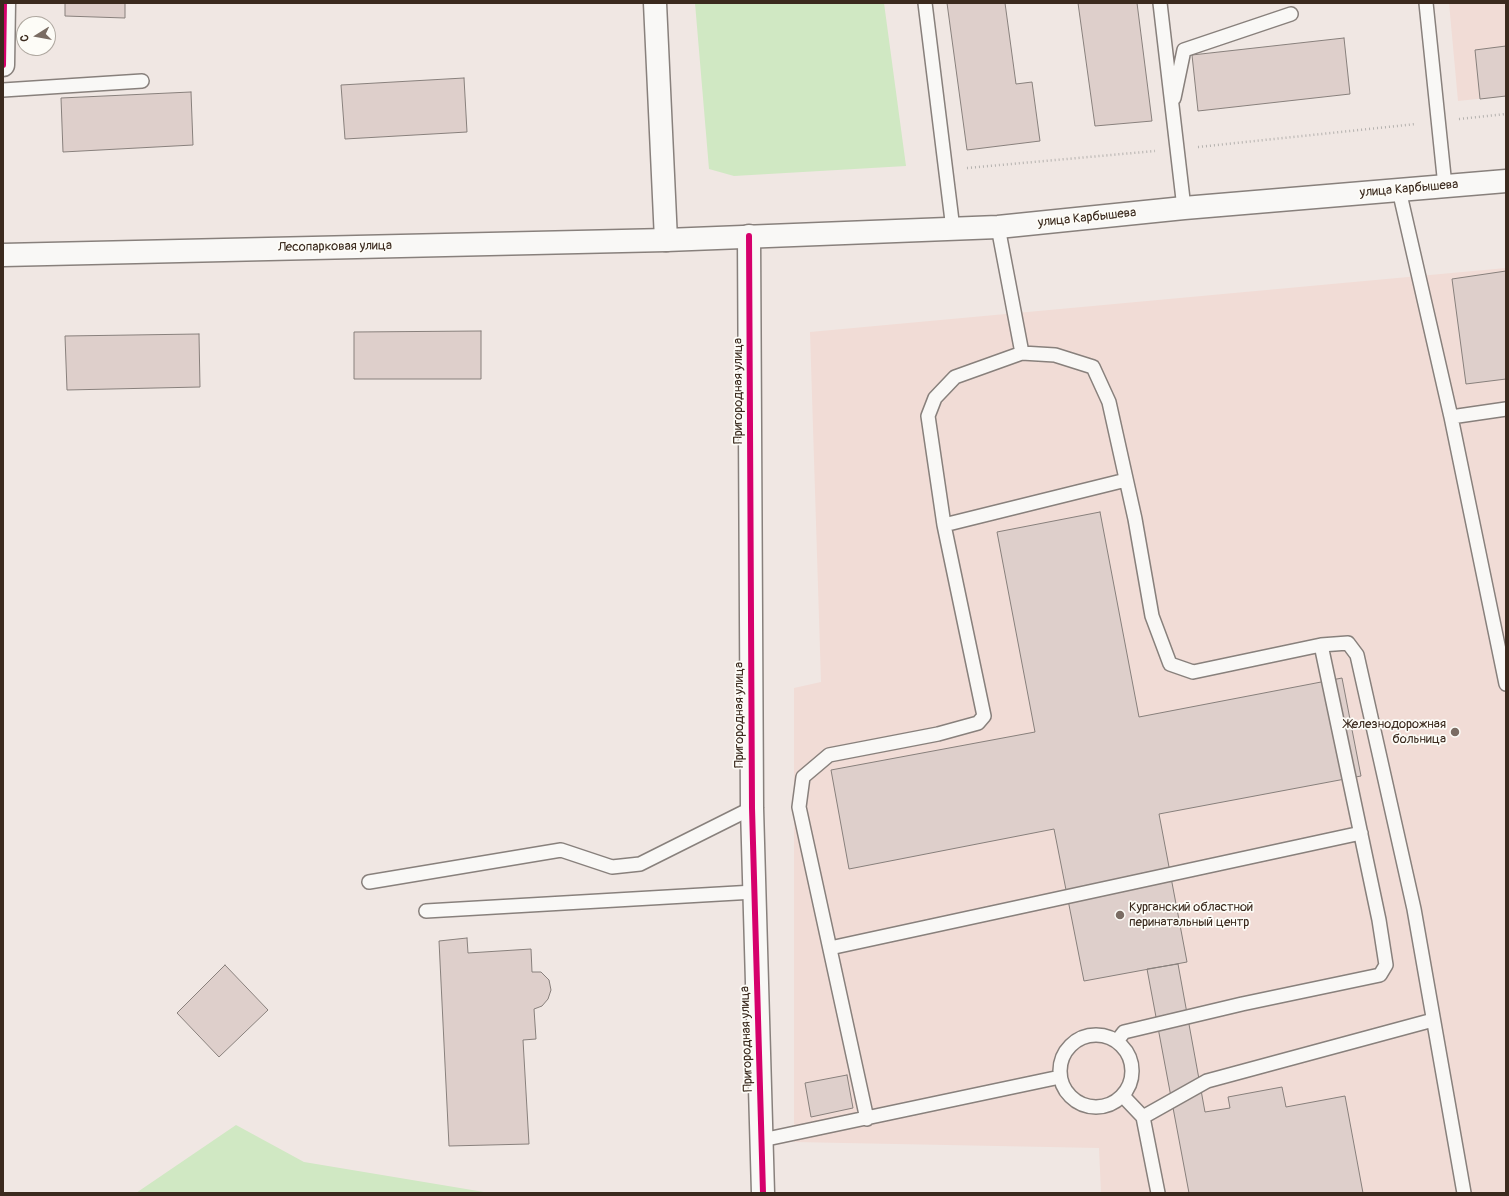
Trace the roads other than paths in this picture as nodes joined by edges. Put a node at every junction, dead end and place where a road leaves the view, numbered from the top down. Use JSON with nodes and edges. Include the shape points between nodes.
{"nodes":[{"id":1,"x":4,"y":3,"type":"edge"},
{"id":2,"x":655,"y":3,"type":"edge"},
{"id":3,"x":925,"y":3,"type":"edge"},
{"id":4,"x":1160,"y":3,"type":"edge"},
{"id":5,"x":1426,"y":3,"type":"edge"},
{"id":6,"x":1291,"y":14,"type":"dead end"},
{"id":7,"x":3,"y":65,"type":"edge"},
{"id":8,"x":142,"y":81,"type":"dead end"},
{"id":9,"x":3,"y":90,"type":"edge"},
{"id":10,"x":1172,"y":110,"type":"junction"},
{"id":11,"x":1506,"y":181,"type":"edge"},
{"id":12,"x":1445,"y":186,"type":"junction"},
{"id":13,"x":1398,"y":190,"type":"junction"},
{"id":14,"x":1184,"y":208,"type":"junction"},
{"id":15,"x":998,"y":227,"type":"junction"},
{"id":16,"x":952,"y":228,"type":"junction"},
{"id":17,"x":749,"y":236,"type":"junction"},
{"id":18,"x":666,"y":240,"type":"junction"},
{"id":19,"x":3,"y":255,"type":"edge"},
{"id":20,"x":1022,"y":353,"type":"junction"},
{"id":21,"x":1506,"y":409,"type":"edge"},
{"id":22,"x":1451,"y":417,"type":"junction"},
{"id":23,"x":1126,"y":480,"type":"junction"},
{"id":24,"x":944,"y":525,"type":"junction"},
{"id":25,"x":1321,"y":645,"type":"junction"},
{"id":26,"x":1506,"y":684,"type":"edge"},
{"id":27,"x":752,"y":808,"type":"junction"},
{"id":28,"x":1361,"y":834,"type":"junction"},
{"id":29,"x":369,"y":882,"type":"dead end"},
{"id":30,"x":754,"y":892,"type":"junction"},
{"id":31,"x":426,"y":911,"type":"dead end"},
{"id":32,"x":830,"y":948,"type":"junction"},
{"id":33,"x":1433,"y":1020,"type":"junction"},
{"id":34,"x":1118,"y":1041,"type":"junction"},
{"id":35,"x":1060,"y":1077,"type":"junction"},
{"id":36,"x":1123,"y":1096,"type":"junction"},
{"id":37,"x":1143,"y":1117,"type":"junction"},
{"id":38,"x":867,"y":1119,"type":"junction"},
{"id":39,"x":762,"y":1140,"type":"junction"},
{"id":40,"x":763,"y":1193,"type":"edge"},
{"id":41,"x":1158,"y":1193,"type":"edge"},
{"id":42,"x":1464,"y":1193,"type":"edge"}],
"edges":[{"from":1,"to":7,"type":"main road"},
{"from":2,"to":18,"type":"main road"},
{"from":3,"to":16,"type":"lane"},
{"from":4,"to":10,"type":"lane"},
{"from":5,"to":12,"type":"lane"},
{"from":6,"to":10,"type":"lane","via":[[1184,50]]},
{"from":8,"to":9,"type":"lane"},
{"from":10,"to":14,"type":"lane"},
{"from":11,"to":12,"type":"main road","name":"улица Карбышева"},
{"from":12,"to":13,"type":"main road","name":"улица Карбышева"},
{"from":13,"to":14,"type":"main road","name":"улица Карбышева"},
{"from":13,"to":22,"type":"lane"},
{"from":14,"to":15,"type":"main road","name":"улица Карбышева"},
{"from":15,"to":16,"type":"main road","name":"улица Карбышева"},
{"from":15,"to":20,"type":"lane"},
{"from":16,"to":17,"type":"main road","name":"улица Карбышева"},
{"from":17,"to":18,"type":"main road","name":"улица Карбышева"},
{"from":17,"to":27,"type":"main road","name":"Пригородная улица"},
{"from":18,"to":19,"type":"main road","name":"Лесопарковая улица"},
{"from":20,"to":23,"type":"lane","via":[[1056,355],[1093,367],[1109,402]]},
{"from":20,"to":24,"type":"lane","via":[[955,377],[935,398],[928,416]]},
{"from":21,"to":22,"type":"lane"},
{"from":22,"to":26,"type":"lane"},
{"from":23,"to":24,"type":"lane"},
{"from":23,"to":25,"type":"lane","via":[[1152,616],[1170,664],[1193,672]]},
{"from":24,"to":32,"type":"lane","via":[[984,716],[978,723],[938,734],[829,755],[803,777],[800,807]]},
{"from":25,"to":28,"type":"lane"},
{"from":25,"to":33,"type":"lane","via":[[1348,643],[1357,655],[1414,909]]},
{"from":27,"to":29,"type":"lane","via":[[640,864],[612,868],[561,850]]},
{"from":27,"to":30,"type":"main road","name":"Пригородная улица"},
{"from":28,"to":32,"type":"lane"},
{"from":28,"to":34,"type":"lane","via":[[1386,964],[1380,975],[1124,1032]]},
{"from":30,"to":31,"type":"lane"},
{"from":30,"to":39,"type":"main road","name":"Пригородная улица"},
{"from":32,"to":38,"type":"lane"},
{"from":33,"to":37,"type":"lane","via":[[1207,1081]]},
{"from":33,"to":42,"type":"lane"},
{"from":34,"to":35,"type":"lane","via":[[1094,1034],[1072,1043],[1064,1053]]},
{"from":34,"to":36,"type":"lane","via":[[1131,1061],[1132,1074]]},
{"from":35,"to":36,"type":"lane","via":[[1065,1090],[1074,1100],[1086,1106],[1112,1104]]},
{"from":35,"to":38,"type":"lane"},
{"from":36,"to":37,"type":"lane"},
{"from":37,"to":41,"type":"lane"},
{"from":38,"to":39,"type":"lane"},
{"from":39,"to":40,"type":"main road","name":"Пригородная улица"}]}
